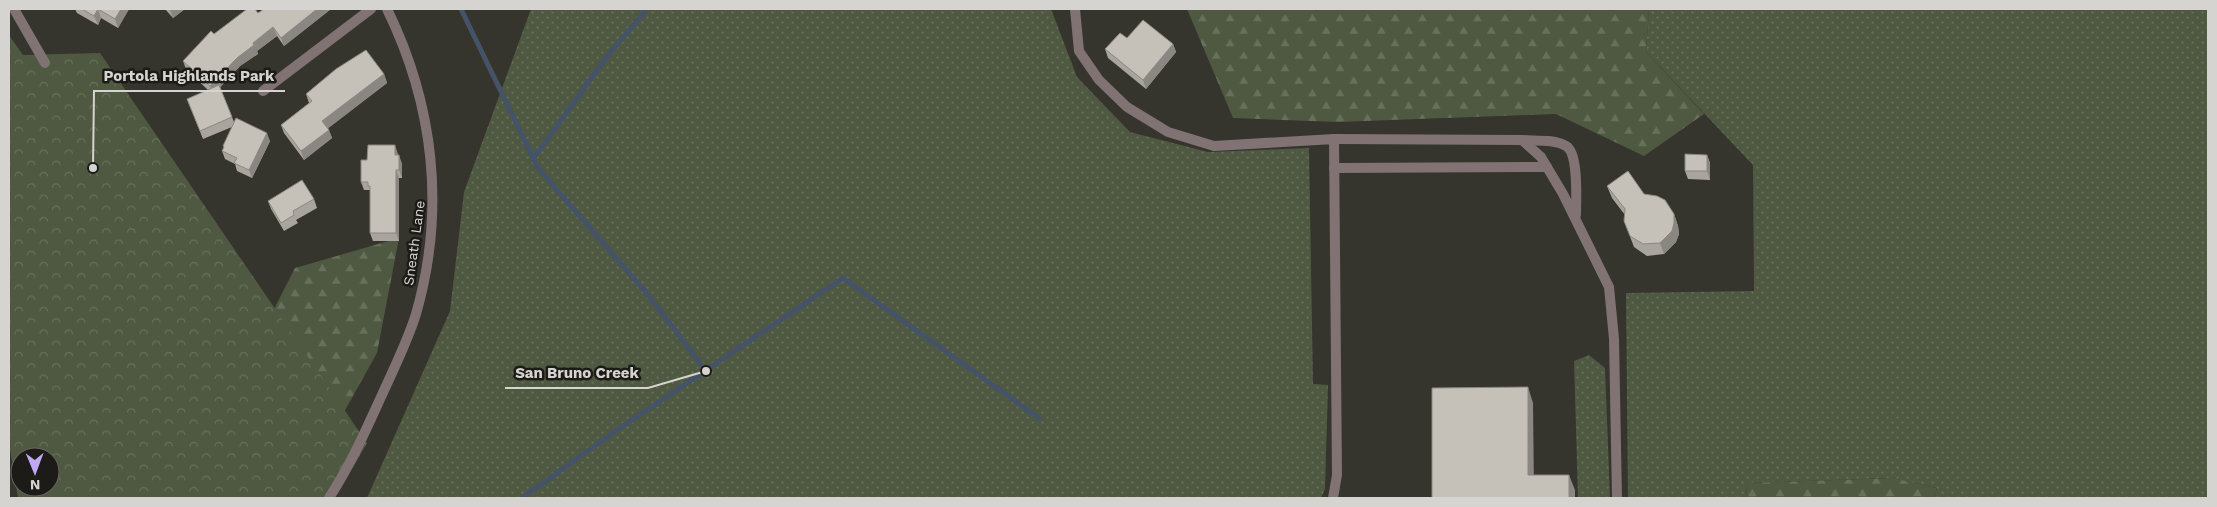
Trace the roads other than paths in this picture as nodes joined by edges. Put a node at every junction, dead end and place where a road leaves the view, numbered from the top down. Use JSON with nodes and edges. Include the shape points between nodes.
{"nodes":[{"id":1,"x":14,"y":9,"type":"edge"},
{"id":2,"x":371,"y":9,"type":"edge"},
{"id":3,"x":387,"y":9,"type":"edge"},
{"id":4,"x":1075,"y":9,"type":"edge"},
{"id":5,"x":45,"y":63,"type":"dead end"},
{"id":6,"x":262,"y":91,"type":"dead end"},
{"id":7,"x":1334,"y":139,"type":"junction"},
{"id":8,"x":1522,"y":140,"type":"junction"},
{"id":9,"x":1547,"y":167,"type":"junction"},
{"id":10,"x":1334,"y":168,"type":"junction"},
{"id":11,"x":1576,"y":218,"type":"junction"},
{"id":12,"x":329,"y":498,"type":"edge"},
{"id":13,"x":1333,"y":498,"type":"edge"},
{"id":14,"x":1617,"y":498,"type":"edge"}],
"edges":[{"from":1,"to":5,"type":"street"},
{"from":2,"to":6,"type":"street"},
{"from":3,"to":12,"type":"street","name":"Sneath Lane","via":[[414,72],[424,112],[434,194],[431,235],[426,275],[401,354],[349,467]]},
{"from":4,"to":7,"type":"street","via":[[1079,51],[1099,80],[1127,107],[1168,132],[1214,146]]},
{"from":7,"to":8,"type":"street"},
{"from":7,"to":10,"type":"street"},
{"from":8,"to":9,"type":"street"},
{"from":8,"to":11,"type":"street","via":[[1552,142],[1567,146],[1572,152]]},
{"from":9,"to":10,"type":"street"},
{"from":9,"to":11,"type":"street"},
{"from":10,"to":13,"type":"street","via":[[1337,475]]},
{"from":11,"to":14,"type":"street","via":[[1609,287],[1614,339]]}]}
